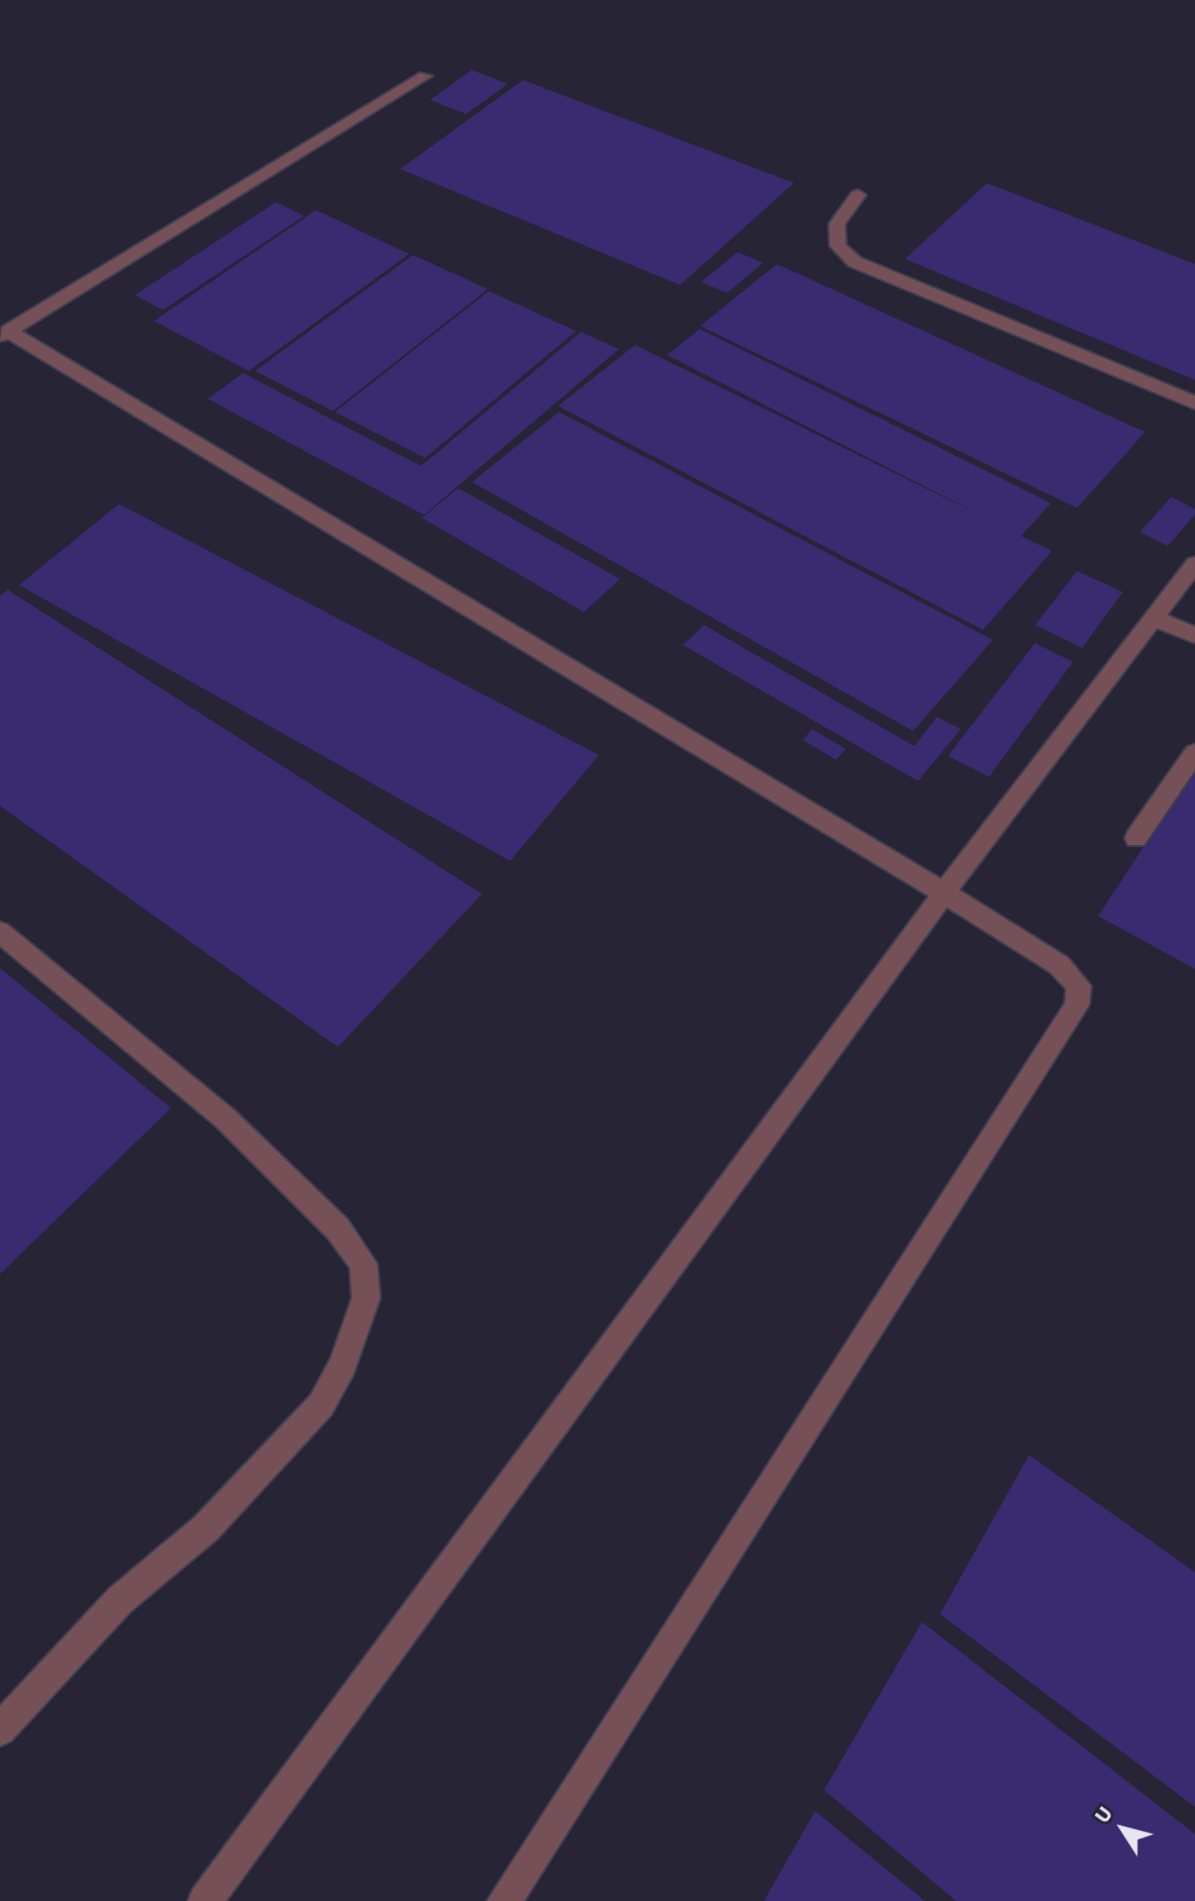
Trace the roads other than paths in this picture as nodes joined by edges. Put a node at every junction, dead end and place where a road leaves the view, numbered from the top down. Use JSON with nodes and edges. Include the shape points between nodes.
{"nodes":[{"id":1,"x":425,"y":76,"type":"dead end"},
{"id":2,"x":858,"y":195,"type":"dead end"},
{"id":3,"x":4,"y":333,"type":"edge"},
{"id":4,"x":1195,"y":403,"type":"edge"},
{"id":5,"x":1195,"y":564,"type":"edge"},
{"id":6,"x":1153,"y":618,"type":"junction"},
{"id":7,"x":1195,"y":635,"type":"edge"},
{"id":8,"x":1195,"y":753,"type":"edge"},
{"id":9,"x":1136,"y":838,"type":"dead end"},
{"id":10,"x":944,"y":893,"type":"junction"},
{"id":11,"x":0,"y":932,"type":"edge"},
{"id":12,"x":2,"y":1721,"type":"edge"},
{"id":13,"x":205,"y":1901,"type":"edge"},
{"id":14,"x":504,"y":1901,"type":"edge"}],
"edges":[{"from":1,"to":3,"type":"lane"},
{"from":2,"to":4,"type":"lane","via":[[837,224],[838,246],[855,262]]},
{"from":3,"to":10,"type":"lane"},
{"from":5,"to":6,"type":"lane"},
{"from":6,"to":7,"type":"lane"},
{"from":6,"to":10,"type":"lane"},
{"from":8,"to":9,"type":"lane"},
{"from":10,"to":13,"type":"lane"},
{"from":10,"to":14,"type":"lane","via":[[1059,965],[1079,986],[1077,1005]]},
{"from":11,"to":12,"type":"lane","via":[[226,1119],[327,1218],[363,1264],[366,1298],[343,1365],[321,1405],[206,1528],[120,1600]]}]}
